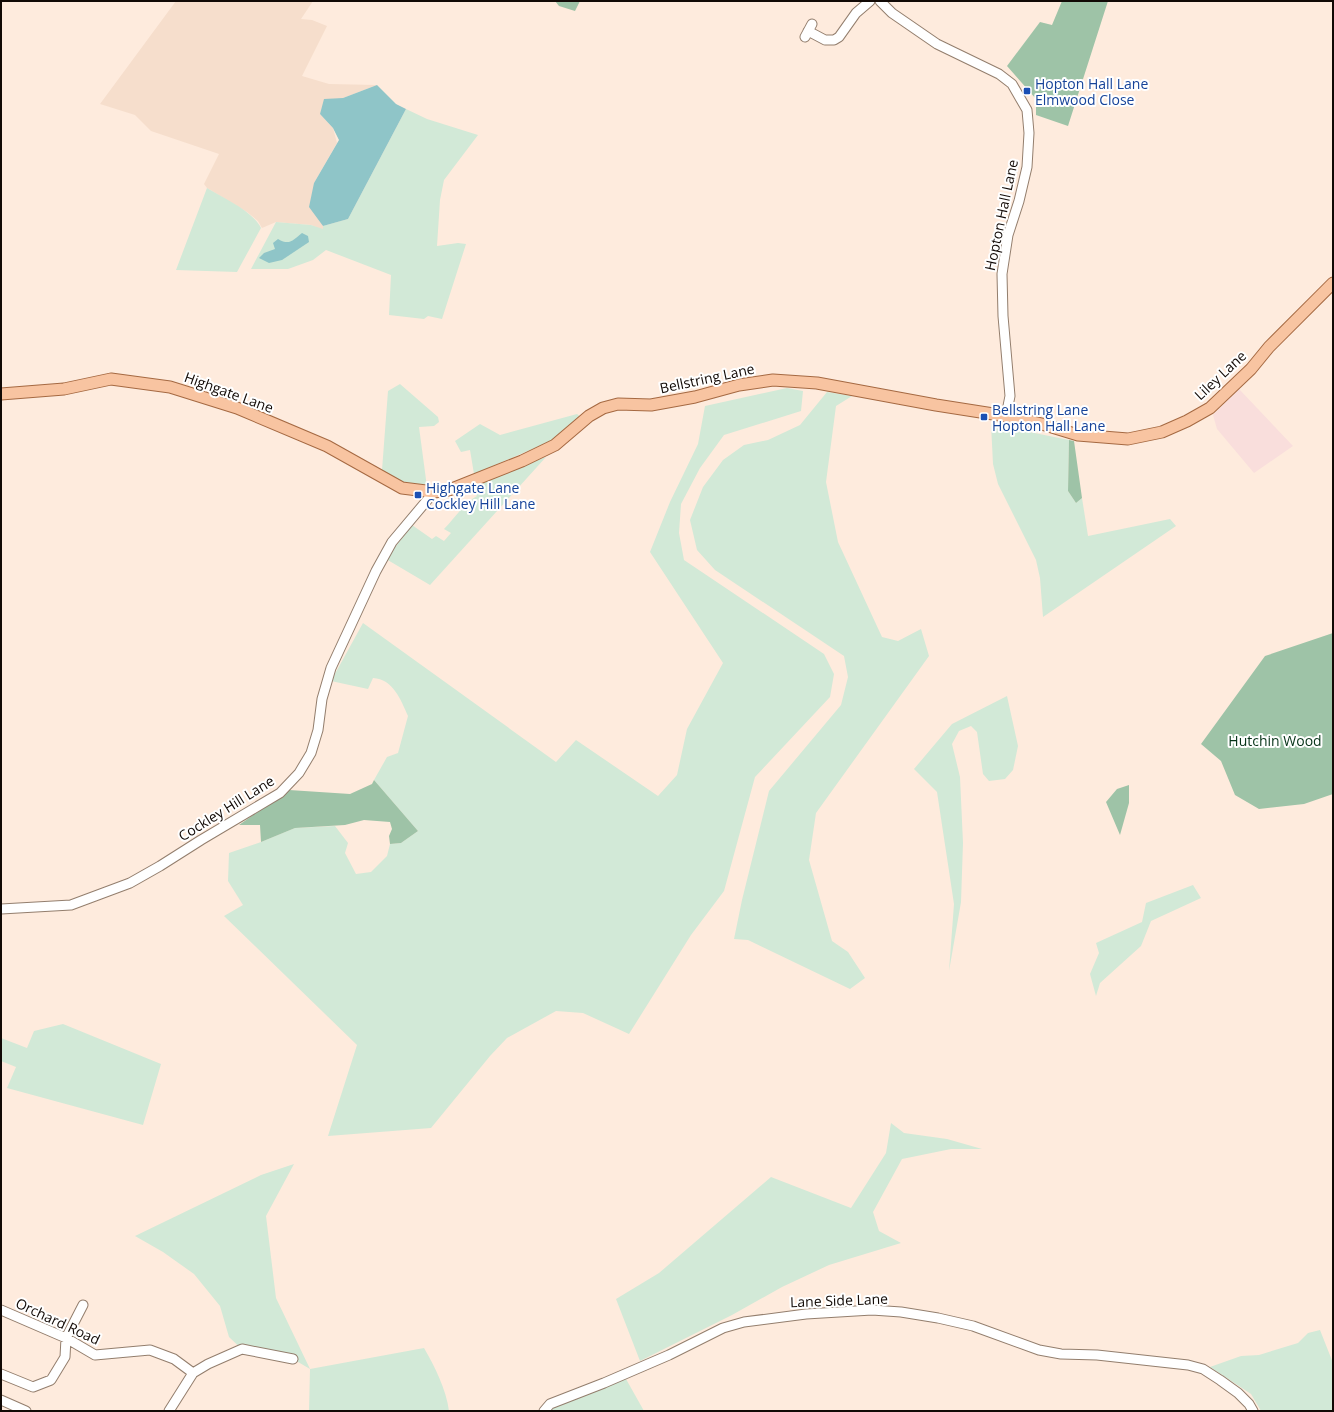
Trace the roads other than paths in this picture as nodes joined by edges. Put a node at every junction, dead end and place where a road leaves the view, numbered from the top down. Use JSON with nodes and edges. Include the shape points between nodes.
{"nodes":[{"id":1,"x":870,"y":1,"type":"edge"},
{"id":2,"x":880,"y":1,"type":"edge"},
{"id":3,"x":808,"y":30,"type":"dead end"},
{"id":4,"x":1333,"y":283,"type":"edge"},
{"id":5,"x":1,"y":394,"type":"edge"},
{"id":6,"x":1006,"y":416,"type":"junction"},
{"id":7,"x":434,"y":492,"type":"junction"},
{"id":8,"x":1,"y":909,"type":"edge"},
{"id":9,"x":83,"y":1305,"type":"dead end"},
{"id":10,"x":1,"y":1310,"type":"edge"},
{"id":11,"x":66,"y":1338,"type":"junction"},
{"id":12,"x":293,"y":1359,"type":"dead end"},
{"id":13,"x":193,"y":1373,"type":"junction"},
{"id":14,"x":1,"y":1374,"type":"edge"},
{"id":15,"x":1,"y":1400,"type":"edge"},
{"id":16,"x":26,"y":1411,"type":"edge"},
{"id":17,"x":169,"y":1411,"type":"edge"},
{"id":18,"x":544,"y":1411,"type":"edge"},
{"id":19,"x":1254,"y":1411,"type":"edge"}],
"edges":[{"from":1,"to":3,"type":"street","via":[[856,13],[834,40],[825,40]]},
{"from":2,"to":6,"type":"street","name":"Hopton Hall Lane","via":[[892,13],[937,44],[998,74],[1012,84],[1027,110],[1027,168],[1008,235],[1002,274],[1010,396]]},
{"from":4,"to":6,"type":"main road","name":"Liley Lane","via":[[1210,408],[1162,432],[1128,439],[1078,435]]},
{"from":5,"to":7,"type":"main road","name":"Highgate Lane","via":[[64,389],[111,378],[170,387],[237,408],[327,446],[402,488]]},
{"from":6,"to":7,"type":"main road","name":"Bellstring Lane","via":[[817,383],[773,380],[651,405],[618,404],[603,408],[549,448],[448,490]]},
{"from":7,"to":8,"type":"street","name":"Cockley Hill Lane","via":[[392,542],[376,571],[331,668],[311,753],[299,773],[280,793],[130,883],[71,905]]},
{"from":9,"to":11,"type":"street"},
{"from":10,"to":11,"type":"street","name":"Orchard Road"},
{"from":11,"to":13,"type":"street","name":"Orchard Road","via":[[95,1356],[150,1350],[174,1359]]},
{"from":11,"to":14,"type":"street","via":[[65,1357],[51,1380],[33,1387]]},
{"from":12,"to":13,"type":"street","via":[[242,1349]]},
{"from":13,"to":17,"type":"street"},
{"from":15,"to":16,"type":"street"},
{"from":18,"to":19,"type":"street","name":"Lane Side Lane","via":[[550,1404],[669,1355],[724,1328],[744,1322],[806,1314],[872,1310],[901,1312],[959,1323],[1007,1337],[1039,1350],[1061,1354],[1188,1365],[1202,1369],[1220,1380],[1238,1393]]}]}
